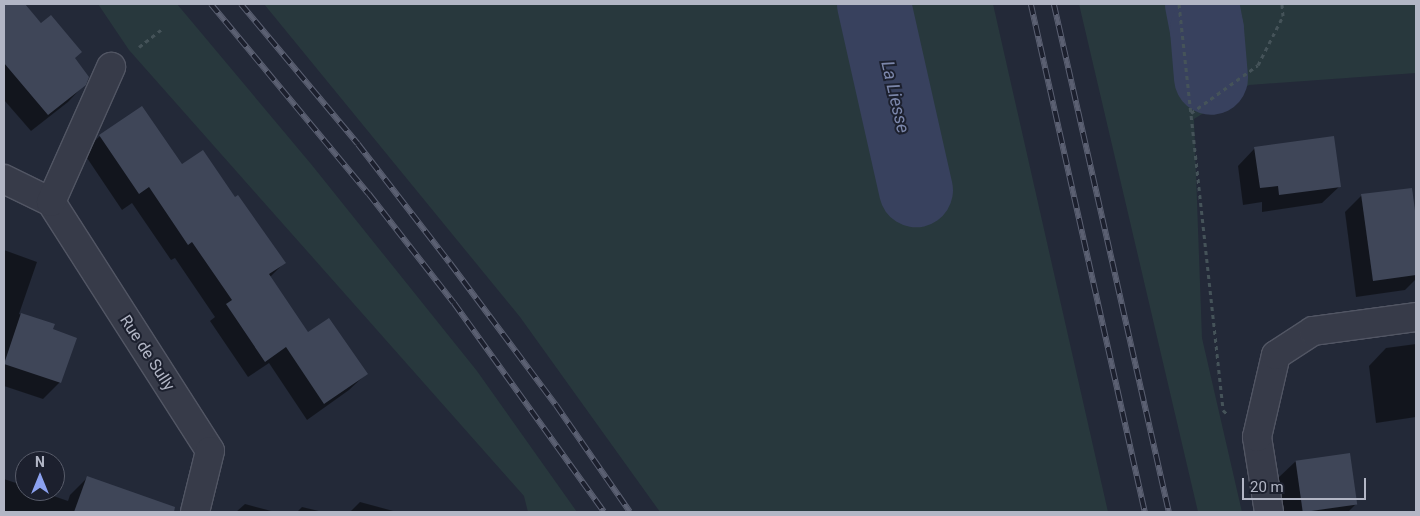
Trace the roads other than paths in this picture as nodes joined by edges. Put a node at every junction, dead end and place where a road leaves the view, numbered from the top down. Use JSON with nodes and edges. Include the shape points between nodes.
{"nodes":[{"id":1,"x":111,"y":67,"type":"dead end"},
{"id":2,"x":4,"y":179,"type":"edge"},
{"id":3,"x":51,"y":202,"type":"junction"},
{"id":4,"x":1416,"y":317,"type":"edge"},
{"id":5,"x":195,"y":512,"type":"edge"},
{"id":6,"x":1269,"y":512,"type":"edge"}],
"edges":[{"from":1,"to":3,"type":"street"},
{"from":2,"to":3,"type":"street"},
{"from":3,"to":5,"type":"street","name":"Rue de Sully","via":[[210,451]]},
{"from":4,"to":6,"type":"street","via":[[1313,331],[1276,356],[1257,437]]}]}
